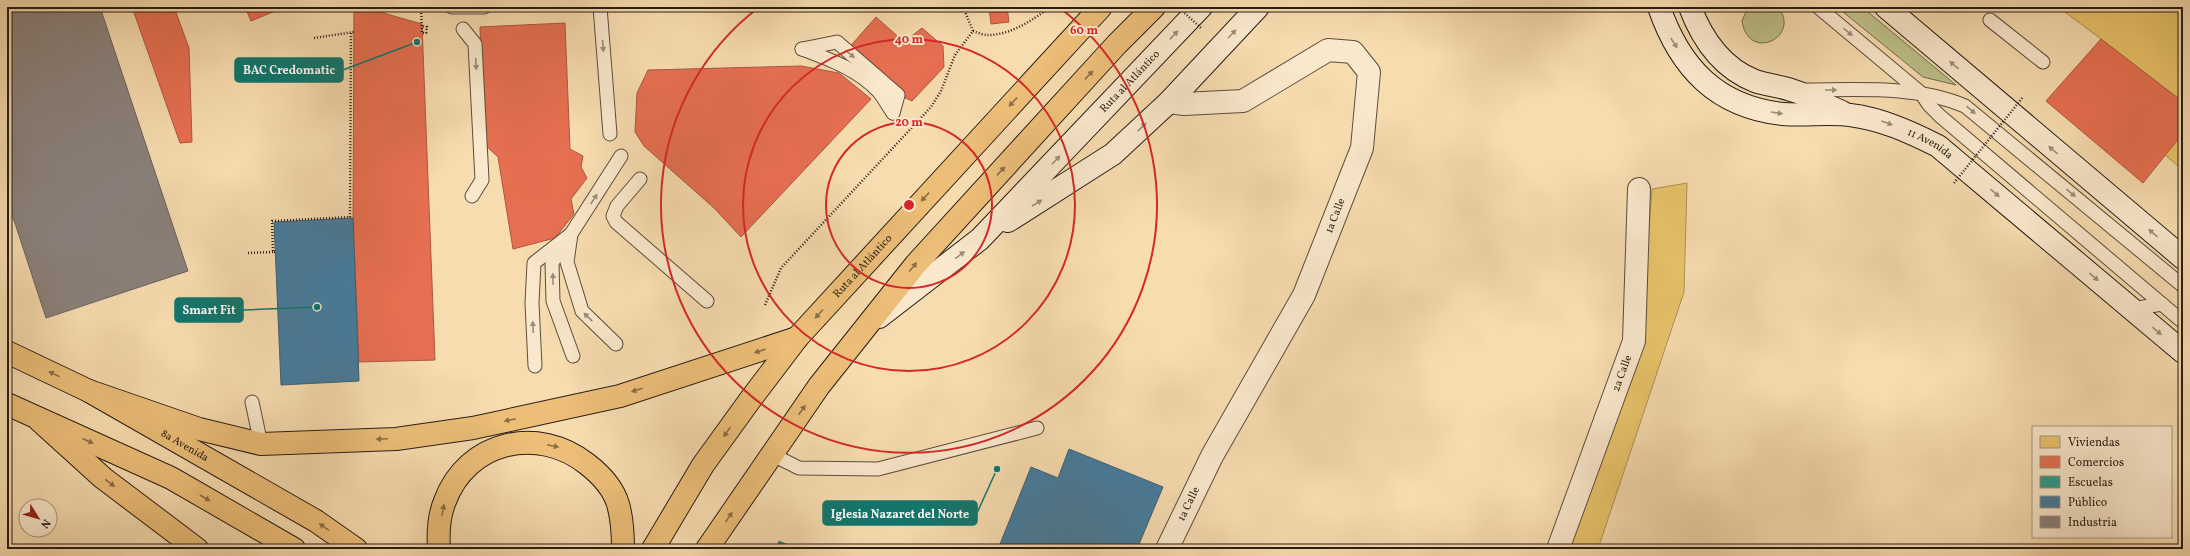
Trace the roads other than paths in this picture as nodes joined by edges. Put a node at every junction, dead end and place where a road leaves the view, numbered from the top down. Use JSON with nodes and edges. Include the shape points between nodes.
{"nodes":[{"id":1,"x":484,"y":7,"type":"edge"},
{"id":2,"x":600,"y":7,"type":"edge"},
{"id":3,"x":1101,"y":7,"type":"edge"},
{"id":4,"x":1154,"y":7,"type":"edge"},
{"id":5,"x":1201,"y":7,"type":"edge"},
{"id":6,"x":1258,"y":7,"type":"edge"},
{"id":7,"x":1659,"y":7,"type":"edge"},
{"id":8,"x":1690,"y":7,"type":"edge"},
{"id":9,"x":1818,"y":7,"type":"edge"},
{"id":10,"x":1886,"y":7,"type":"edge"},
{"id":11,"x":459,"y":8,"type":"edge"},
{"id":12,"x":1990,"y":20,"type":"dead end"},
{"id":13,"x":463,"y":29,"type":"dead end"},
{"id":14,"x":2042,"y":62,"type":"dead end"},
{"id":15,"x":1792,"y":90,"type":"junction"},
{"id":16,"x":1921,"y":93,"type":"junction"},
{"id":17,"x":1169,"y":102,"type":"junction"},
{"id":18,"x":893,"y":113,"type":"joint"},
{"id":19,"x":1849,"y":114,"type":"junction"},
{"id":20,"x":610,"y":134,"type":"dead end"},
{"id":21,"x":621,"y":156,"type":"dead end"},
{"id":22,"x":640,"y":179,"type":"dead end"},
{"id":23,"x":1639,"y":188,"type":"dead end"},
{"id":24,"x":472,"y":196,"type":"dead end"},
{"id":25,"x":571,"y":234,"type":"junction"},
{"id":26,"x":980,"y":239,"type":"junction"},
{"id":27,"x":2183,"y":258,"type":"edge"},
{"id":28,"x":2183,"y":286,"type":"edge"},
{"id":29,"x":707,"y":301,"type":"dead end"},
{"id":30,"x":2162,"y":304,"type":"junction"},
{"id":31,"x":2132,"y":310,"type":"junction"},
{"id":32,"x":2183,"y":322,"type":"edge"},
{"id":33,"x":862,"y":330,"type":"junction"},
{"id":34,"x":797,"y":338,"type":"junction"},
{"id":35,"x":616,"y":344,"type":"dead end"},
{"id":36,"x":7,"y":352,"type":"edge"},
{"id":37,"x":2183,"y":352,"type":"edge"},
{"id":38,"x":573,"y":356,"type":"dead end"},
{"id":39,"x":535,"y":366,"type":"dead end"},
{"id":40,"x":89,"y":391,"type":"junction"},
{"id":41,"x":252,"y":402,"type":"dead end"},
{"id":42,"x":7,"y":404,"type":"edge"},
{"id":43,"x":39,"y":420,"type":"junction"},
{"id":44,"x":1037,"y":428,"type":"dead end"},
{"id":45,"x":261,"y":444,"type":"junction"},
{"id":46,"x":771,"y":454,"type":"junction"},
{"id":47,"x":707,"y":548,"type":"edge"},
{"id":48,"x":197,"y":549,"type":"edge"},
{"id":49,"x":294,"y":549,"type":"edge"},
{"id":50,"x":356,"y":549,"type":"edge"},
{"id":51,"x":439,"y":549,"type":"edge"},
{"id":52,"x":623,"y":549,"type":"edge"},
{"id":53,"x":653,"y":549,"type":"edge"},
{"id":54,"x":1167,"y":549,"type":"edge"},
{"id":55,"x":1558,"y":549,"type":"edge"}],
"edges":[{"from":1,"to":11,"type":"lane"},
{"from":2,"to":20,"type":"lane","one_way":true},
{"from":3,"to":34,"type":"main road","name":"Ruta al Atlántico","one_way":true},
{"from":33,"to":4,"type":"main road","name":"Ruta al Atlántico","one_way":true,"via":[[916,264],[1117,44]]},
{"from":26,"to":5,"type":"main road","name":"Ruta al Atlántico","one_way":true},
{"from":17,"to":6,"type":"main road","one_way":true},
{"from":7,"to":19,"type":"main road","name":"11 Avenida","one_way":true,"via":[[1668,34],[1686,62],[1702,80],[1723,95],[1752,109],[1783,114]]},
{"from":8,"to":15,"type":"main road","via":[[1696,24],[1708,44],[1724,61],[1754,80]]},
{"from":9,"to":16,"type":"lane","one_way":true},
{"from":27,"to":10,"type":"main road","one_way":true},
{"from":12,"to":14,"type":"lane"},
{"from":13,"to":24,"type":"lane","one_way":true,"via":[[475,44],[482,180]]},
{"from":15,"to":16,"type":"lane","one_way":true},
{"from":15,"to":19,"type":"main road"},
{"from":16,"to":28,"type":"lane","one_way":true,"via":[[1965,106]]},
{"from":16,"to":30,"type":"lane","via":[[1940,116]]},
{"from":26,"to":17,"type":"main road","one_way":true,"via":[[1113,154]]},
{"from":17,"to":54,"type":"main road","name":"1a Calle","via":[[1184,104],[1243,101],[1328,50],[1353,52],[1369,72],[1362,148],[1304,295],[1212,456]]},
{"from":18,"to":18,"type":"lane","one_way":true,"via":[[879,92],[856,74],[830,59],[802,49],[837,42],[898,95]]},
{"from":19,"to":31,"type":"main road","name":"11 Avenida","one_way":true,"via":[[1876,119],[1938,146]]},
{"from":25,"to":21,"type":"lane","one_way":true},
{"from":22,"to":29,"type":"lane","via":[[617,206],[613,216],[616,222]]},
{"from":23,"to":55,"type":"main road","name":"2a Calle","via":[[1634,341]]},
{"from":35,"to":25,"type":"lane","one_way":true,"via":[[582,311],[567,262]]},
{"from":38,"to":25,"type":"lane","one_way":true,"via":[[553,301],[552,263]]},
{"from":39,"to":25,"type":"lane","one_way":true,"via":[[532,303],[534,263]]},
{"from":33,"to":26,"type":"main road","name":"Ruta al Atlántico","one_way":true},
{"from":30,"to":31,"type":"lane"},
{"from":30,"to":32,"type":"lane"},
{"from":31,"to":37,"type":"main road","name":"11 Avenida","one_way":true},
{"from":46,"to":33,"type":"main road","name":"Ruta al Atlántico","one_way":true},
{"from":34,"to":45,"type":"main road","one_way":true,"via":[[620,396],[473,428],[396,439]]},
{"from":34,"to":53,"type":"main road","name":"Ruta al Atlántico","one_way":true,"via":[[703,465]]},
{"from":40,"to":36,"type":"main road","name":"8a Avenida","one_way":true},
{"from":40,"to":45,"type":"main road","via":[[198,429]]},
{"from":50,"to":40,"type":"main road","name":"8a Avenida","one_way":true,"via":[[316,521]]},
{"from":41,"to":45,"type":"lane"},
{"from":42,"to":43,"type":"main road"},
{"from":43,"to":48,"type":"main road","one_way":true,"via":[[103,478]]},
{"from":43,"to":49,"type":"main road","one_way":true,"via":[[171,478]]},
{"from":44,"to":46,"type":"lane","via":[[878,468],[799,468]]},
{"from":47,"to":46,"type":"main road","name":"Ruta al Atlántico","one_way":true},
{"from":51,"to":52,"type":"main road","one_way":true,"via":[[438,536],[444,501],[457,479],[476,458],[500,445],[530,442],[558,446],[576,455],[604,479],[618,503]]}]}
